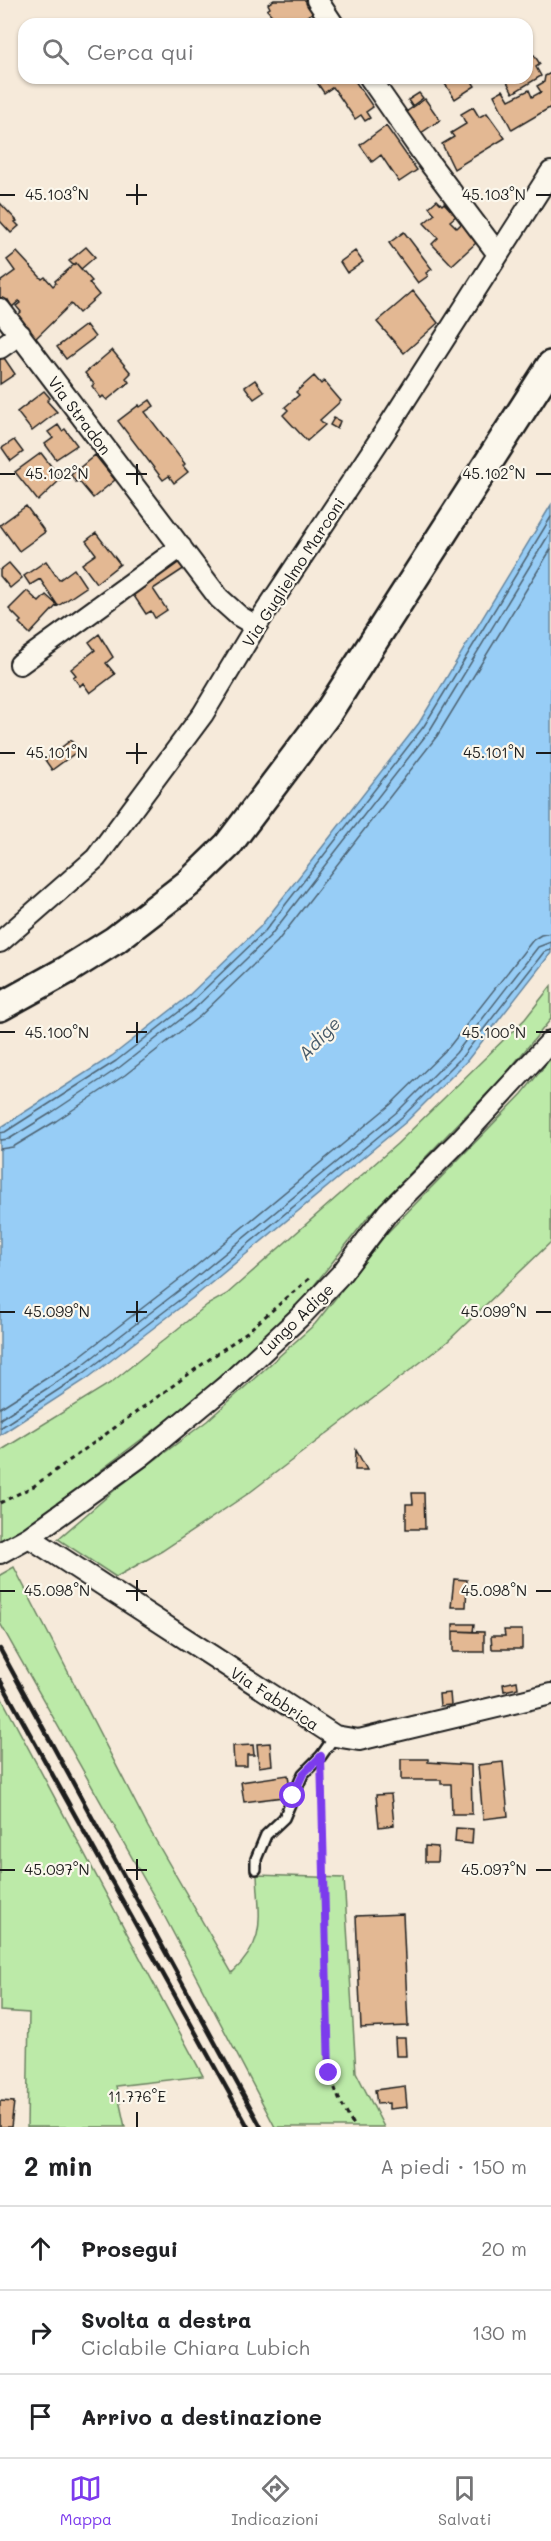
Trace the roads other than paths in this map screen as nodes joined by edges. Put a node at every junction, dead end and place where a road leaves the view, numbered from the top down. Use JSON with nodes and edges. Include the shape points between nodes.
{"nodes":[{"id":1,"x":317,"y":0,"type":"edge"},
{"id":2,"x":329,"y":18,"type":"edge"},
{"id":3,"x":374,"y":84,"type":"edge"},
{"id":4,"x":551,"y":172,"type":"edge"},
{"id":5,"x":498,"y":254,"type":"junction"},
{"id":6,"x":0,"y":309,"type":"edge"},
{"id":7,"x":20,"y":334,"type":"junction"},
{"id":8,"x":0,"y":348,"type":"edge"},
{"id":9,"x":551,"y":365,"type":"edge"},
{"id":10,"x":181,"y":548,"type":"junction"},
{"id":11,"x":256,"y":626,"type":"junction"},
{"id":12,"x":20,"y":664,"type":"dead end"},
{"id":13,"x":0,"y":942,"type":"edge"},
{"id":14,"x":0,"y":1006,"type":"edge"},
{"id":15,"x":551,"y":1041,"type":"edge"},
{"id":16,"x":29,"y":1537,"type":"junction"},
{"id":17,"x":0,"y":1553,"type":"edge"},
{"id":18,"x":551,"y":1694,"type":"edge"},
{"id":19,"x":334,"y":1736,"type":"junction"},
{"id":20,"x":256,"y":1869,"type":"dead end"}],
"edges":[{"from":1,"to":2,"type":"street"},
{"from":3,"to":5,"type":"street"},
{"from":4,"to":5,"type":"street","name":"Via Guglielmo Marconi"},
{"from":5,"to":11,"type":"street","name":"Via Guglielmo Marconi"},
{"from":6,"to":7,"type":"street","name":"Via Stradon"},
{"from":7,"to":8,"type":"street"},
{"from":7,"to":10,"type":"street","name":"Via Stradon"},
{"from":9,"to":14,"type":"main road","via":[[327,714],[228,845],[190,882],[115,940]]},
{"from":10,"to":11,"type":"street","name":"Via Stradon","via":[[219,598]]},
{"from":10,"to":12,"type":"street"},
{"from":11,"to":13,"type":"street","name":"Via Guglielmo Marconi","via":[[203,714],[96,858]]},
{"from":15,"to":16,"type":"street","name":"Lungo Adige","via":[[459,1142],[388,1212],[341,1274],[304,1313],[226,1386],[140,1457]]},
{"from":16,"to":17,"type":"street","name":"Lungo Adige"},
{"from":16,"to":19,"type":"street","name":"Via Fabbrica"},
{"from":18,"to":19,"type":"street","name":"Via Fabbrica","via":[[359,1740]]},
{"from":19,"to":20,"type":"lane","via":[[303,1774],[284,1818],[266,1835]]}]}
